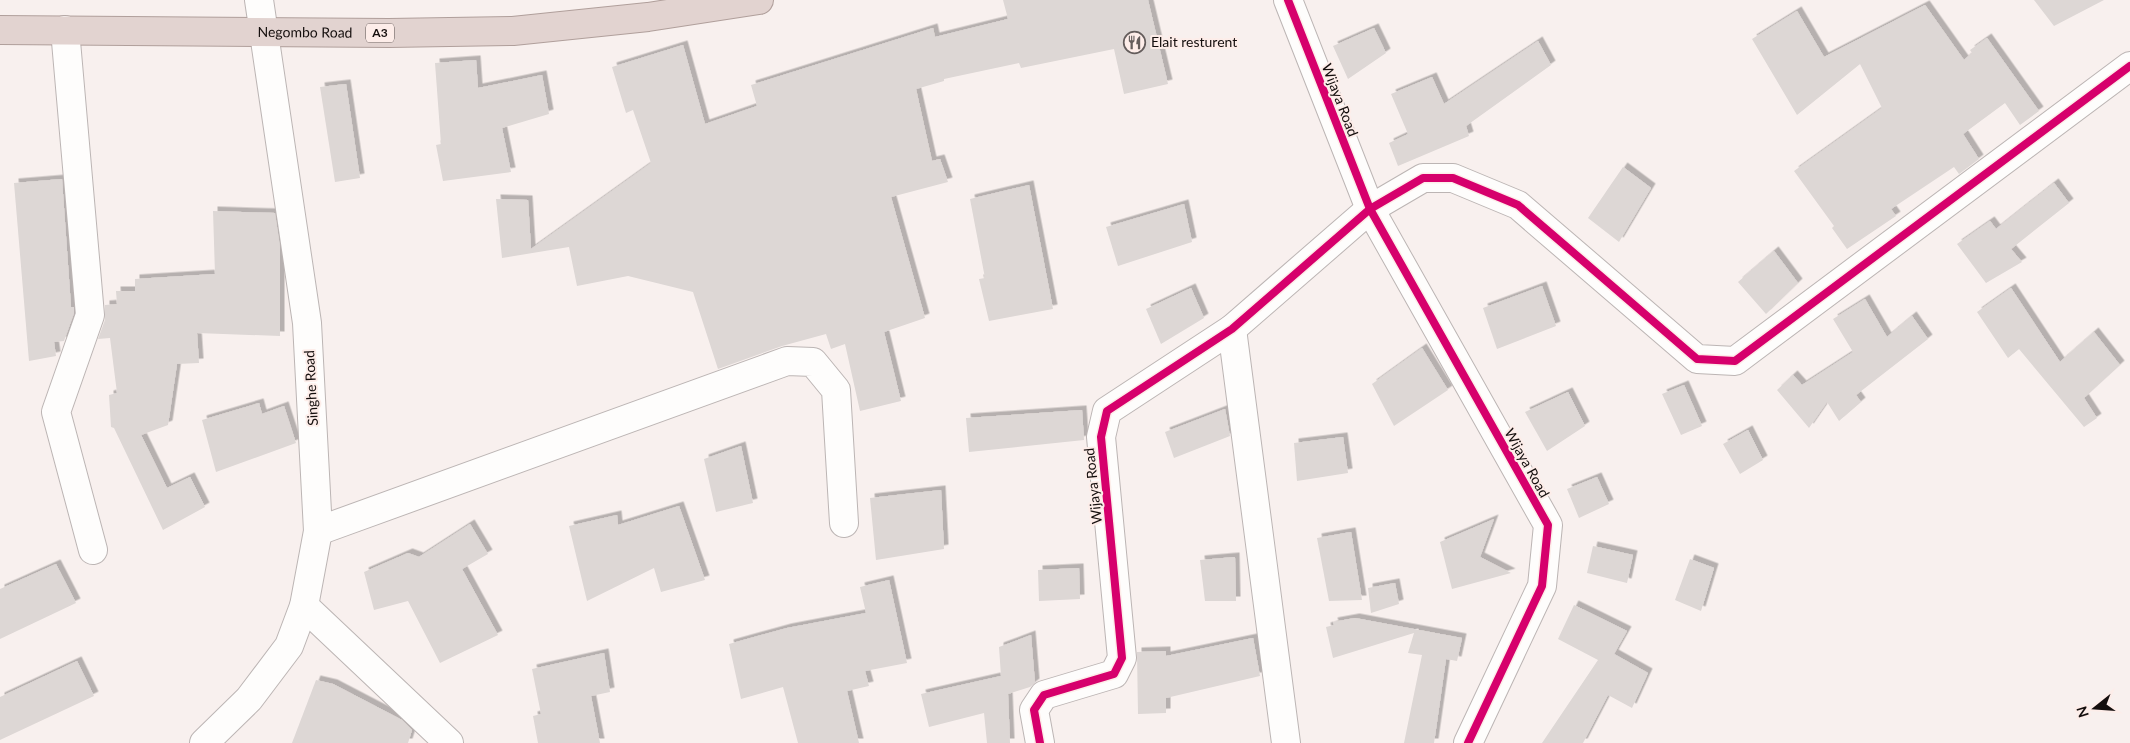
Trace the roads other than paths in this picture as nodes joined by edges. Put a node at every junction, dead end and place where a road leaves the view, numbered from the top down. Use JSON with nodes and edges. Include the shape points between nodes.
{"nodes":[{"id":1,"x":259,"y":0,"type":"edge"},
{"id":2,"x":759,"y":0,"type":"edge"},
{"id":3,"x":1288,"y":0,"type":"edge"},
{"id":4,"x":0,"y":30,"type":"edge"},
{"id":5,"x":65,"y":30,"type":"junction"},
{"id":6,"x":264,"y":32,"type":"junction"},
{"id":7,"x":2130,"y":66,"type":"edge"},
{"id":8,"x":1370,"y":209,"type":"junction"},
{"id":9,"x":1232,"y":329,"type":"junction"},
{"id":10,"x":844,"y":523,"type":"dead end"},
{"id":11,"x":318,"y":531,"type":"junction"},
{"id":12,"x":93,"y":550,"type":"dead end"},
{"id":13,"x":304,"y":606,"type":"junction"},
{"id":14,"x":422,"y":731,"type":"edge"},
{"id":15,"x":204,"y":743,"type":"edge"},
{"id":16,"x":449,"y":743,"type":"edge"},
{"id":17,"x":1040,"y":743,"type":"edge"},
{"id":18,"x":1286,"y":743,"type":"edge"},
{"id":19,"x":1468,"y":743,"type":"edge"}],
"edges":[{"from":1,"to":6,"type":"street","name":"Singhe Road"},
{"from":2,"to":6,"type":"highway","name":"Negombo Road","number":"A3","via":[[648,17],[513,31]]},
{"from":3,"to":8,"type":"street","name":"Wijaya Road"},
{"from":4,"to":5,"type":"highway","name":"Negombo Road","number":"A3"},
{"from":5,"to":6,"type":"highway","name":"Negombo Road","number":"A3"},
{"from":5,"to":12,"type":"street","via":[[90,316],[56,412]]},
{"from":6,"to":11,"type":"street","name":"Singhe Road","via":[[307,323]]},
{"from":7,"to":8,"type":"street","via":[[1736,361],[1697,359],[1518,205],[1453,178],[1423,178]]},
{"from":8,"to":9,"type":"street","name":"Wijaya Road"},
{"from":8,"to":19,"type":"street","name":"Wijaya Road","via":[[1548,525],[1542,586]]},
{"from":9,"to":17,"type":"street","name":"Wijaya Road","via":[[1107,411],[1100,437],[1122,658],[1114,674],[1044,694],[1034,710]]},
{"from":9,"to":18,"type":"street"},
{"from":10,"to":11,"type":"street","via":[[836,390],[813,362],[787,360]]},
{"from":11,"to":13,"type":"street","name":"Singhe Road"},
{"from":13,"to":14,"type":"street"},
{"from":13,"to":15,"type":"street","name":"Singhe Road","via":[[289,646],[249,699]]},
{"from":14,"to":16,"type":"street"}]}
